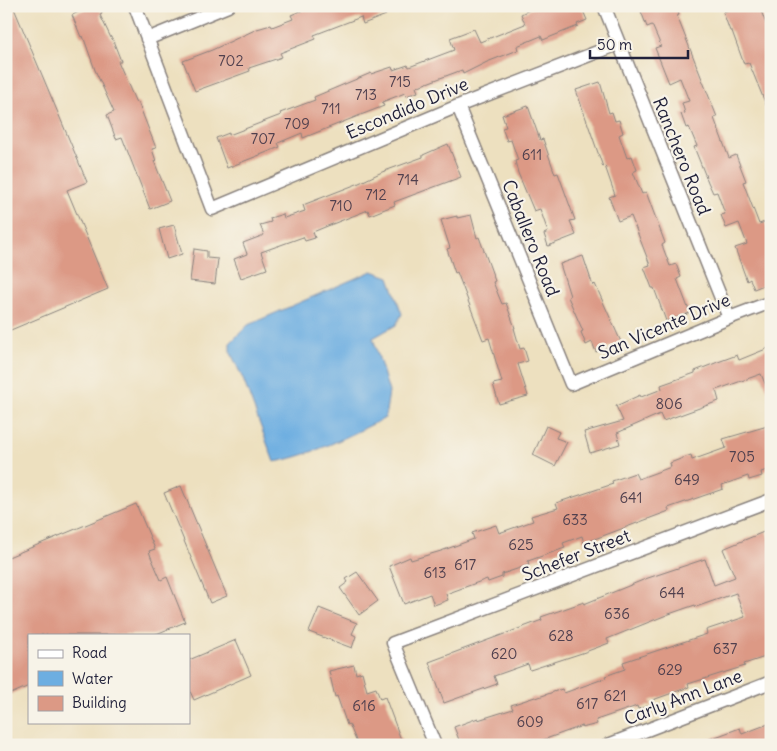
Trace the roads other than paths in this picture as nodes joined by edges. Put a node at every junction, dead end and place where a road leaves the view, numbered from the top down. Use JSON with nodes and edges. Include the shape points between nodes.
{"nodes":[{"id":1,"x":135,"y":6,"type":"edge"},
{"id":2,"x":228,"y":6,"type":"edge"},
{"id":3,"x":604,"y":6,"type":"edge"},
{"id":4,"x":147,"y":39,"type":"junction"},
{"id":5,"x":618,"y":44,"type":"junction"},
{"id":6,"x":458,"y":106,"type":"junction"},
{"id":7,"x":771,"y":302,"type":"edge"},
{"id":8,"x":729,"y":318,"type":"junction"},
{"id":9,"x":571,"y":384,"type":"joint"},
{"id":10,"x":771,"y":500,"type":"edge"},
{"id":11,"x":771,"y":682,"type":"edge"},
{"id":12,"x":435,"y":745,"type":"edge"},
{"id":13,"x":608,"y":745,"type":"edge"}],
"edges":[{"from":1,"to":4,"type":"street"},
{"from":2,"to":4,"type":"street"},
{"from":3,"to":5,"type":"street","name":"Ranchero Road"},
{"from":4,"to":6,"type":"street","name":"Escondido Drive","via":[[212,209]]},
{"from":5,"to":6,"type":"street","name":"Escondido Drive"},
{"from":5,"to":8,"type":"street","name":"Ranchero Road"},
{"from":6,"to":9,"type":"street","name":"Caballero Road"},
{"from":7,"to":8,"type":"street","name":"San Vicente Drive"},
{"from":8,"to":9,"type":"street","name":"San Vicente Drive"},
{"from":10,"to":12,"type":"street","name":"Schefer Street","via":[[393,643]]},
{"from":11,"to":13,"type":"street","name":"Carly Ann Lane"}]}
